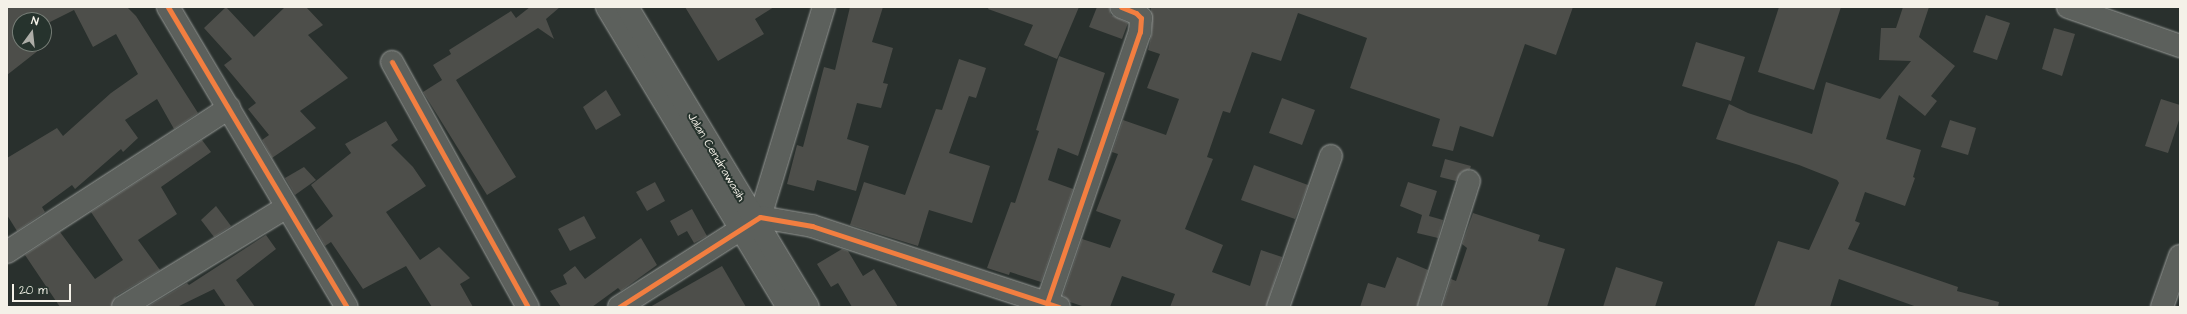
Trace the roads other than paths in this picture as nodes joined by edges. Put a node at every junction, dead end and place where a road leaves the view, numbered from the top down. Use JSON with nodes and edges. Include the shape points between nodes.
{"nodes":[{"id":1,"x":168,"y":7,"type":"edge"},
{"id":2,"x":608,"y":7,"type":"edge"},
{"id":3,"x":627,"y":7,"type":"edge"},
{"id":4,"x":824,"y":7,"type":"edge"},
{"id":5,"x":1122,"y":7,"type":"edge"},
{"id":6,"x":2068,"y":7,"type":"edge"},
{"id":7,"x":2112,"y":14,"type":"edge"},
{"id":8,"x":2180,"y":46,"type":"edge"},
{"id":9,"x":392,"y":62,"type":"dead end"},
{"id":10,"x":229,"y":108,"type":"junction"},
{"id":11,"x":1331,"y":156,"type":"dead end"},
{"id":12,"x":1469,"y":181,"type":"dead end"},
{"id":13,"x":287,"y":207,"type":"junction"},
{"id":14,"x":752,"y":222,"type":"junction"},
{"id":15,"x":7,"y":252,"type":"edge"},
{"id":16,"x":2180,"y":256,"type":"edge"},
{"id":17,"x":1053,"y":305,"type":"edge"},
{"id":18,"x":123,"y":307,"type":"edge"},
{"id":19,"x":346,"y":307,"type":"edge"},
{"id":20,"x":528,"y":307,"type":"edge"},
{"id":21,"x":619,"y":307,"type":"edge"},
{"id":22,"x":788,"y":307,"type":"edge"},
{"id":23,"x":808,"y":307,"type":"edge"},
{"id":24,"x":1278,"y":307,"type":"edge"},
{"id":25,"x":1429,"y":307,"type":"edge"},
{"id":26,"x":2162,"y":307,"type":"edge"}],
"edges":[{"from":1,"to":10,"type":"street"},
{"from":2,"to":14,"type":"street","name":"Jalan Cendrawasih"},
{"from":3,"to":14,"type":"street","name":"Jalan Cendrawasih"},
{"from":4,"to":14,"type":"street"},
{"from":5,"to":17,"type":"street","via":[[1141,18],[1140,32]]},
{"from":6,"to":7,"type":"street"},
{"from":7,"to":8,"type":"street"},
{"from":9,"to":20,"type":"street"},
{"from":10,"to":13,"type":"street"},
{"from":10,"to":15,"type":"street"},
{"from":11,"to":24,"type":"street"},
{"from":12,"to":25,"type":"street"},
{"from":13,"to":18,"type":"street"},
{"from":13,"to":19,"type":"street"},
{"from":14,"to":17,"type":"street","via":[[812,226]]},
{"from":14,"to":21,"type":"street"},
{"from":14,"to":22,"type":"street","name":"Jalan Cendrawasih"},
{"from":14,"to":23,"type":"street","name":"Jalan Cendrawasih"},
{"from":16,"to":26,"type":"street"}]}
